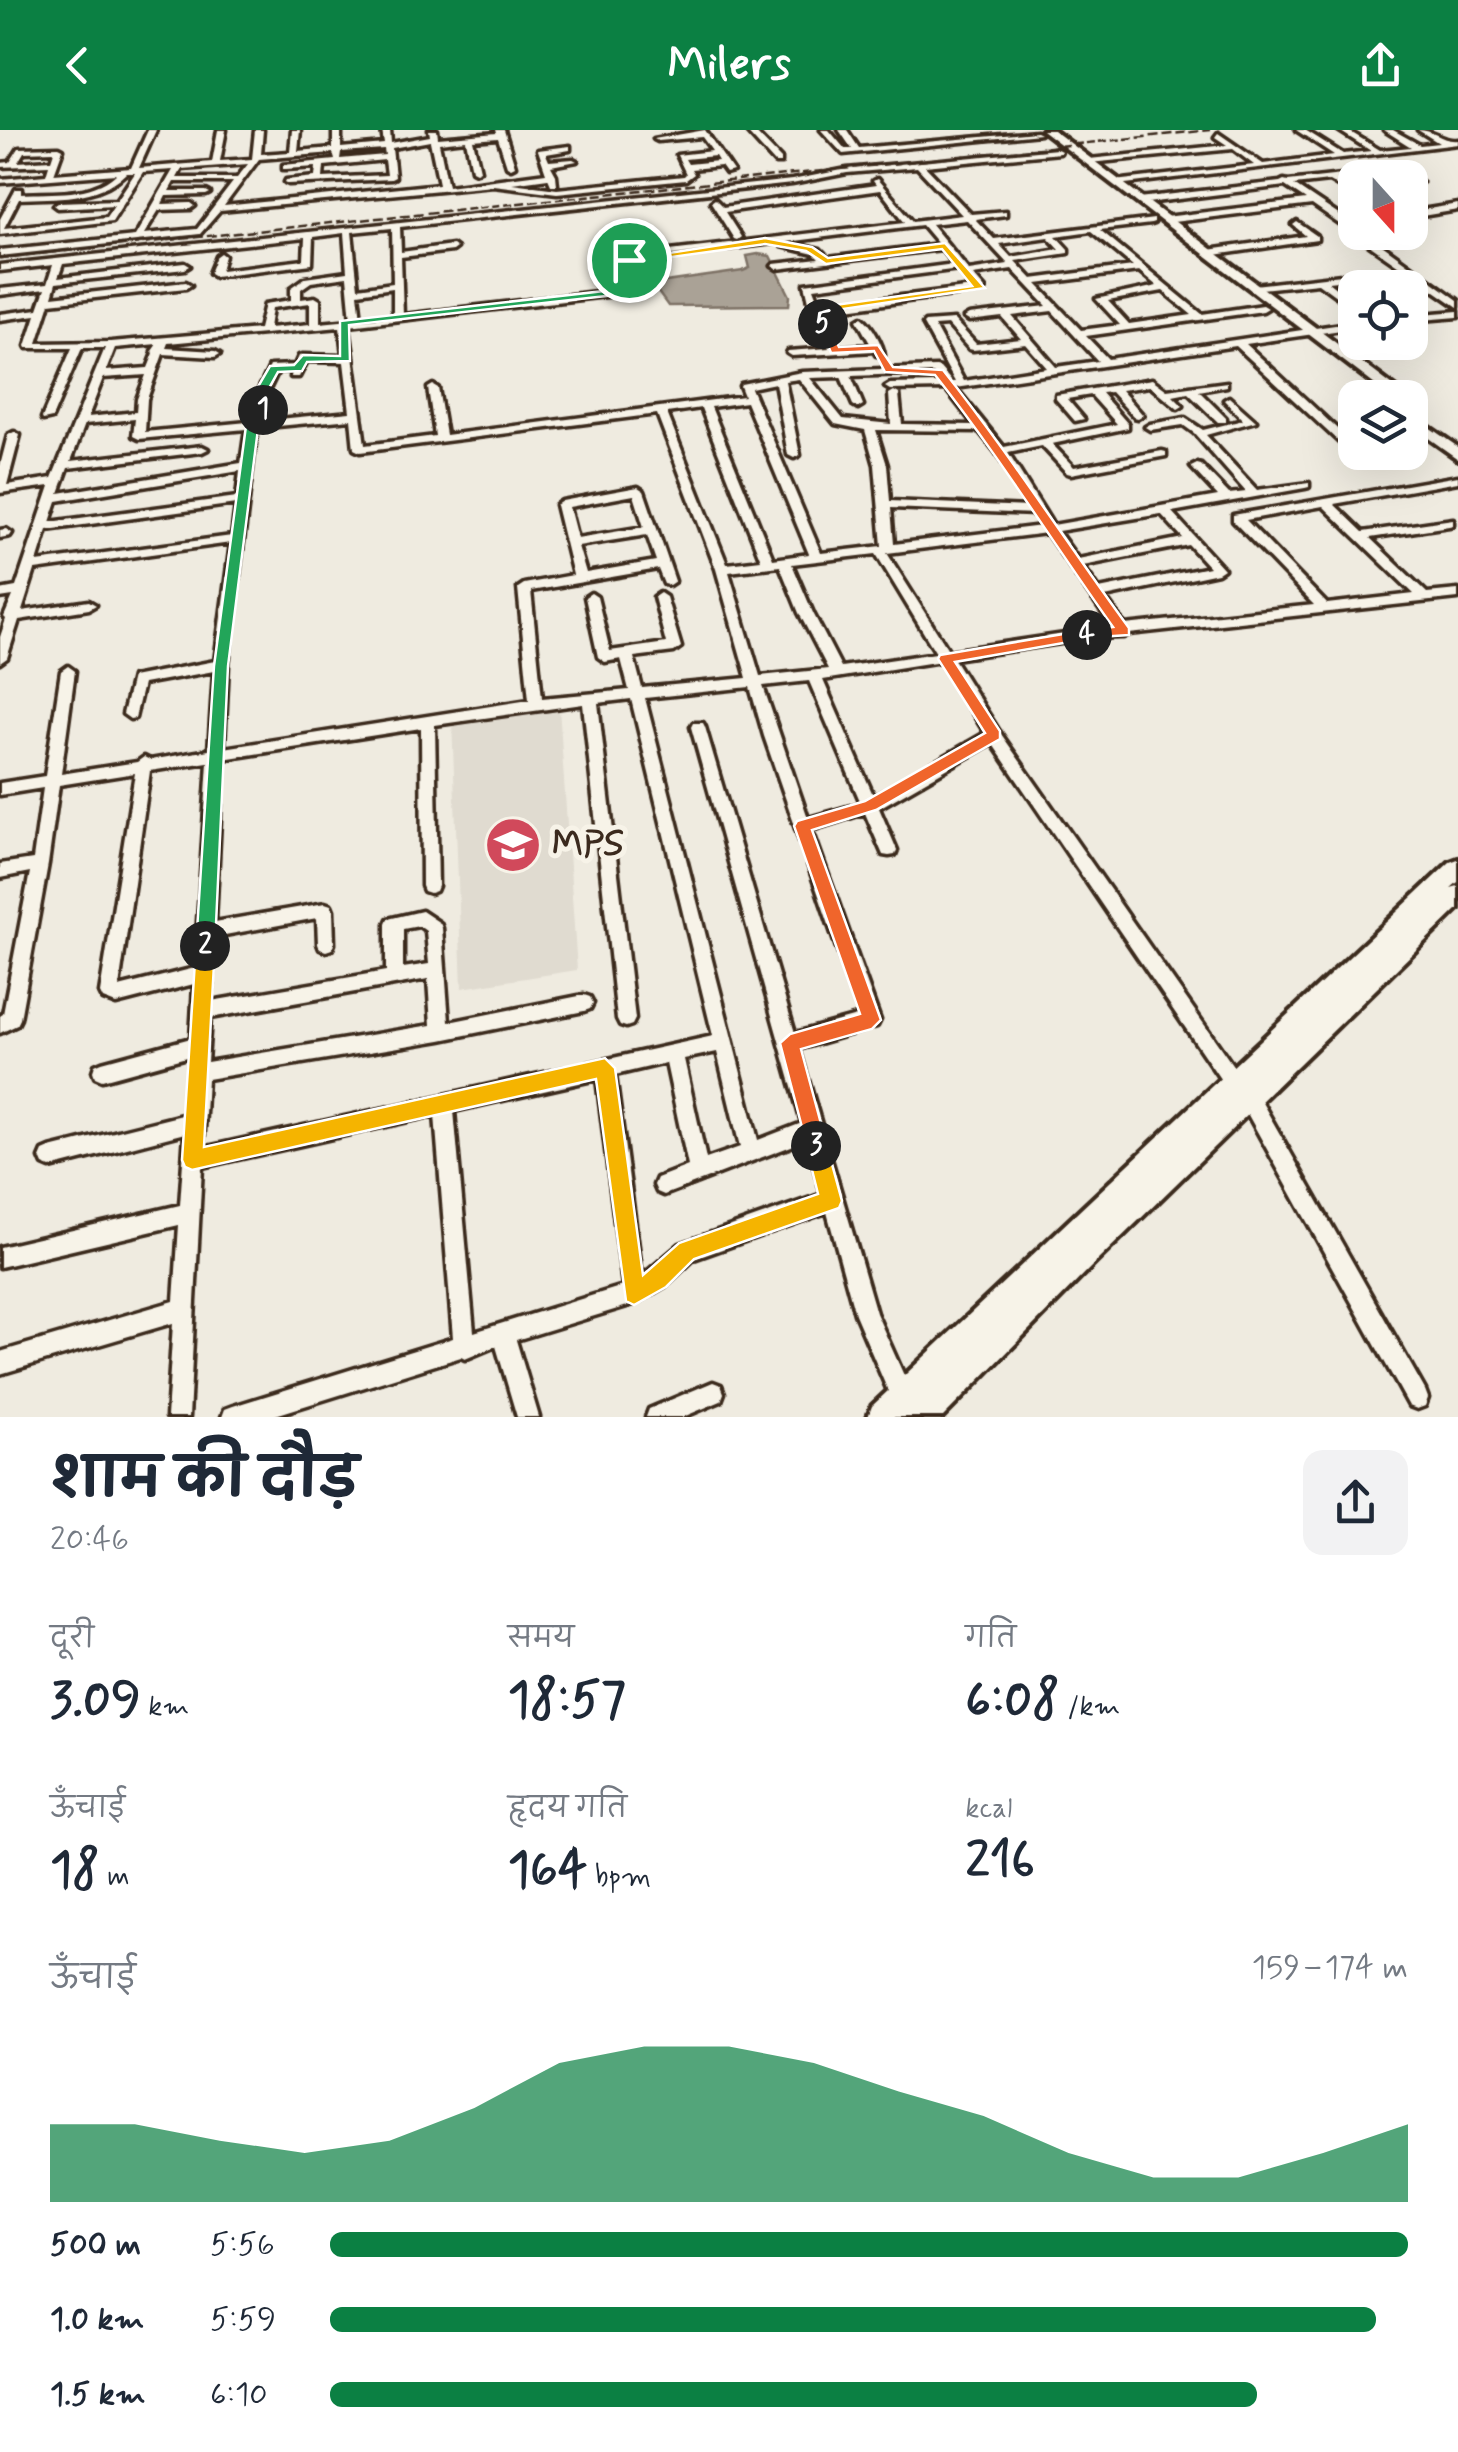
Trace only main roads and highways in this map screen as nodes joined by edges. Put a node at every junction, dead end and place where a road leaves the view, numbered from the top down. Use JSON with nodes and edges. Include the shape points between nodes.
{"nodes":[{"id":1,"x":1038,"y":131,"type":"edge"},
{"id":2,"x":1158,"y":220,"type":"junction"},
{"id":3,"x":1358,"y":380,"type":"edge"},
{"id":4,"x":1377,"y":380,"type":"edge"},
{"id":5,"x":1428,"y":417,"type":"edge"},
{"id":6,"x":1428,"y":432,"type":"edge"},
{"id":7,"x":1458,"y":439,"type":"edge"},
{"id":8,"x":1458,"y":454,"type":"edge"},
{"id":9,"x":1458,"y":868,"type":"edge"},
{"id":10,"x":1458,"y":895,"type":"edge"},
{"id":11,"x":1379,"y":959,"type":"junction"},
{"id":12,"x":914,"y":1410,"type":"edge"},
{"id":13,"x":883,"y":1417,"type":"edge"}],
"edges":[{"from":1,"to":2,"type":"main road"},
{"from":1,"to":2,"type":"main road","via":[[1089,162]]},
{"from":2,"to":3,"type":"main road"},
{"from":2,"to":4,"type":"main road"},
{"from":5,"to":7,"type":"main road"},
{"from":6,"to":8,"type":"main road"},
{"from":9,"to":11,"type":"main road"},
{"from":10,"to":11,"type":"main road"},
{"from":11,"to":12,"type":"main road","via":[[1086,1252]]},
{"from":12,"to":13,"type":"main road"}]}
